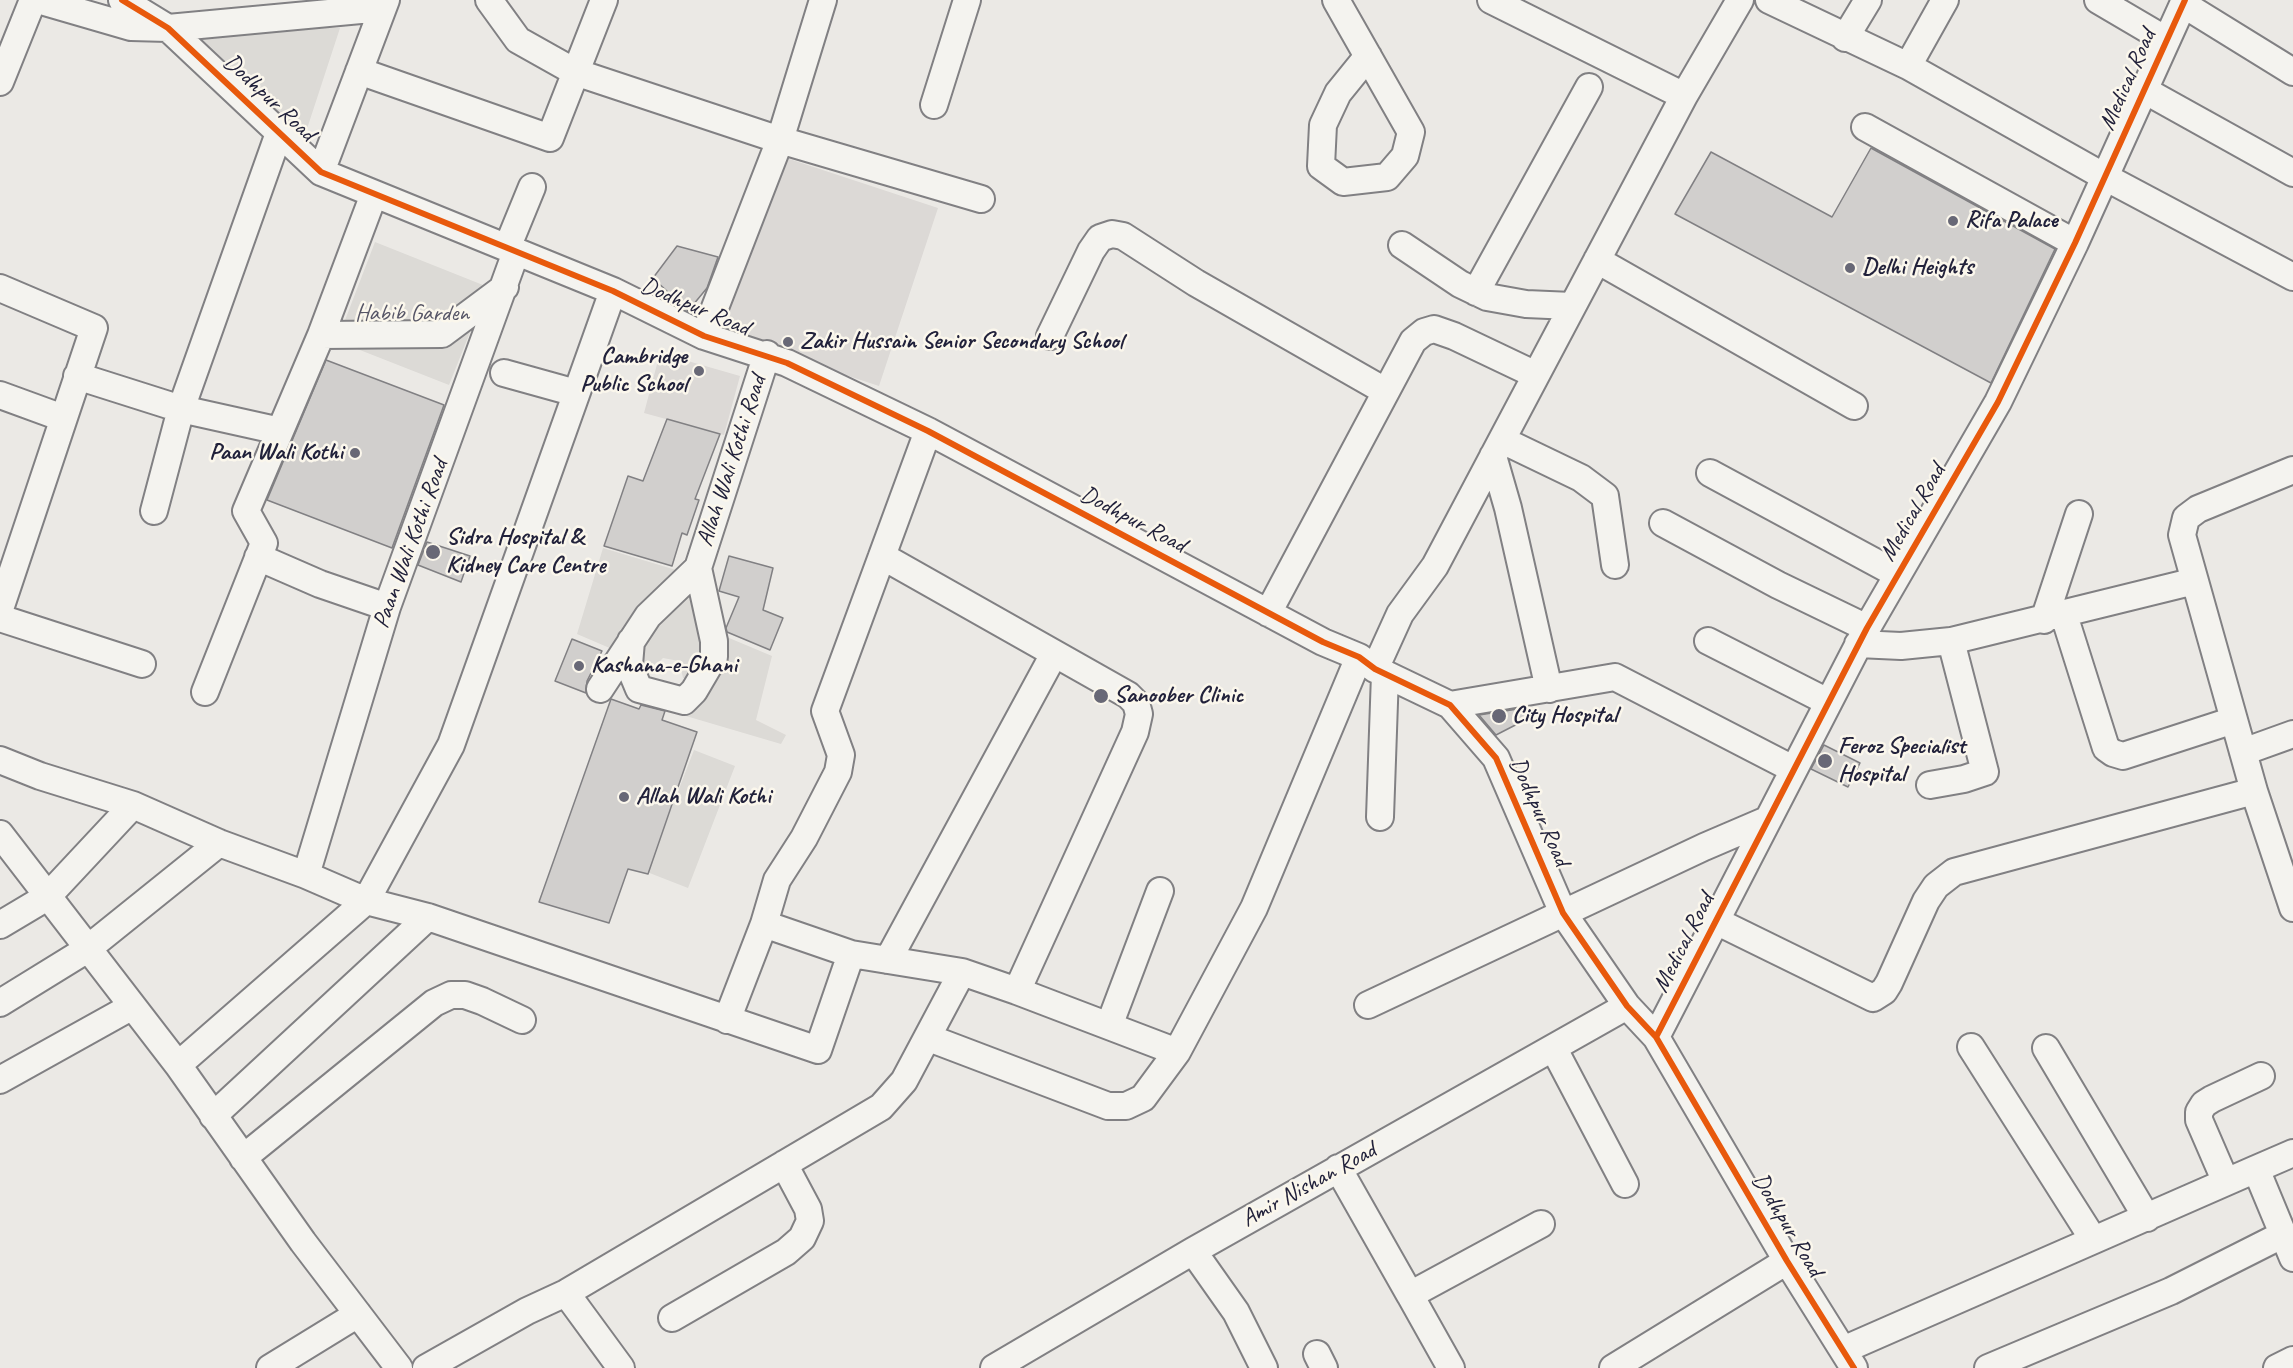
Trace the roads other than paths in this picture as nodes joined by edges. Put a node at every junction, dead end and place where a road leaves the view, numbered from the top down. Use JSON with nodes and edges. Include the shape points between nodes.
{"nodes":[{"id":1,"x":33,"y":0,"type":"edge"},
{"id":2,"x":38,"y":0,"type":"edge"},
{"id":3,"x":122,"y":0,"type":"edge"},
{"id":4,"x":489,"y":0,"type":"edge"},
{"id":5,"x":604,"y":0,"type":"edge"},
{"id":6,"x":823,"y":0,"type":"edge"},
{"id":7,"x":967,"y":0,"type":"edge"},
{"id":8,"x":1336,"y":0,"type":"edge"},
{"id":9,"x":1491,"y":0,"type":"edge"},
{"id":10,"x":1740,"y":0,"type":"edge"},
{"id":11,"x":1769,"y":0,"type":"edge"},
{"id":12,"x":1868,"y":0,"type":"edge"},
{"id":13,"x":1945,"y":0,"type":"edge"},
{"id":14,"x":2098,"y":0,"type":"edge"},
{"id":15,"x":2184,"y":2,"type":"edge"},
{"id":16,"x":384,"y":4,"type":"edge"},
{"id":17,"x":168,"y":28,"type":"junction"},
{"id":18,"x":1845,"y":38,"type":"junction"},
{"id":19,"x":2166,"y":40,"type":"junction"},
{"id":20,"x":1368,"y":56,"type":"junction"},
{"id":21,"x":1908,"y":66,"type":"junction"},
{"id":22,"x":359,"y":71,"type":"junction"},
{"id":23,"x":575,"y":72,"type":"junction"},
{"id":24,"x":2293,"y":72,"type":"edge"},
{"id":25,"x":0,"y":82,"type":"edge"},
{"id":26,"x":1589,"y":87,"type":"dead end"},
{"id":27,"x":2144,"y":90,"type":"junction"},
{"id":28,"x":1683,"y":96,"type":"junction"},
{"id":29,"x":934,"y":105,"type":"dead end"},
{"id":30,"x":1864,"y":127,"type":"dead end"},
{"id":31,"x":279,"y":133,"type":"junction"},
{"id":32,"x":780,"y":140,"type":"junction"},
{"id":33,"x":321,"y":172,"type":"junction"},
{"id":34,"x":2293,"y":173,"type":"edge"},
{"id":35,"x":2105,"y":177,"type":"junction"},
{"id":36,"x":532,"y":187,"type":"dead end"},
{"id":37,"x":374,"y":194,"type":"junction"},
{"id":38,"x":981,"y":199,"type":"dead end"},
{"id":39,"x":2075,"y":243,"type":"junction"},
{"id":40,"x":1402,"y":245,"type":"dead end"},
{"id":41,"x":512,"y":250,"type":"junction"},
{"id":42,"x":1597,"y":260,"type":"junction"},
{"id":43,"x":2293,"y":277,"type":"edge"},
{"id":44,"x":505,"y":287,"type":"junction"},
{"id":45,"x":0,"y":288,"type":"edge"},
{"id":46,"x":613,"y":291,"type":"junction"},
{"id":47,"x":1476,"y":292,"type":"junction"},
{"id":48,"x":1572,"y":306,"type":"junction"},
{"id":49,"x":321,"y":335,"type":"junction"},
{"id":50,"x":704,"y":336,"type":"junction"},
{"id":51,"x":1050,"y":336,"type":"dead end"},
{"id":52,"x":767,"y":354,"type":"junction"},
{"id":53,"x":504,"y":373,"type":"dead end"},
{"id":54,"x":1536,"y":375,"type":"junction"},
{"id":55,"x":77,"y":376,"type":"junction"},
{"id":56,"x":1385,"y":391,"type":"junction"},
{"id":57,"x":576,"y":393,"type":"junction"},
{"id":58,"x":0,"y":394,"type":"edge"},
{"id":59,"x":1854,"y":406,"type":"dead end"},
{"id":60,"x":181,"y":409,"type":"junction"},
{"id":61,"x":63,"y":418,"type":"junction"},
{"id":62,"x":280,"y":431,"type":"junction"},
{"id":63,"x":928,"y":431,"type":"junction"},
{"id":64,"x":1497,"y":448,"type":"junction"},
{"id":65,"x":2293,"y":470,"type":"edge"},
{"id":66,"x":1710,"y":473,"type":"dead end"},
{"id":67,"x":154,"y":511,"type":"dead end"},
{"id":68,"x":2079,"y":514,"type":"dead end"},
{"id":69,"x":1663,"y":523,"type":"dead end"},
{"id":70,"x":882,"y":556,"type":"junction"},
{"id":71,"x":258,"y":557,"type":"junction"},
{"id":72,"x":1616,"y":565,"type":"dead end"},
{"id":73,"x":698,"y":568,"type":"junction"},
{"id":74,"x":1898,"y":574,"type":"junction"},
{"id":75,"x":2195,"y":582,"type":"junction"},
{"id":76,"x":387,"y":607,"type":"junction"},
{"id":77,"x":0,"y":609,"type":"edge"},
{"id":78,"x":1268,"y":613,"type":"junction"},
{"id":79,"x":0,"y":618,"type":"edge"},
{"id":80,"x":2054,"y":618,"type":"junction"},
{"id":81,"x":1862,"y":636,"type":"junction"},
{"id":82,"x":631,"y":641,"type":"junction"},
{"id":83,"x":1708,"y":641,"type":"dead end"},
{"id":84,"x":1951,"y":641,"type":"junction"},
{"id":85,"x":1054,"y":654,"type":"junction"},
{"id":86,"x":142,"y":663,"type":"dead end"},
{"id":87,"x":1373,"y":667,"type":"junction"},
{"id":88,"x":600,"y":688,"type":"dead end"},
{"id":89,"x":1549,"y":689,"type":"junction"},
{"id":90,"x":205,"y":692,"type":"dead end"},
{"id":91,"x":1828,"y":702,"type":"junction"},
{"id":92,"x":1450,"y":705,"type":"junction"},
{"id":93,"x":2234,"y":720,"type":"junction"},
{"id":94,"x":2293,"y":734,"type":"edge"},
{"id":95,"x":2243,"y":752,"type":"junction"},
{"id":96,"x":0,"y":759,"type":"edge"},
{"id":97,"x":1793,"y":769,"type":"junction"},
{"id":98,"x":1930,"y":785,"type":"dead end"},
{"id":99,"x":2254,"y":791,"type":"junction"},
{"id":100,"x":133,"y":805,"type":"junction"},
{"id":101,"x":1380,"y":817,"type":"dead end"},
{"id":102,"x":1767,"y":820,"type":"junction"},
{"id":103,"x":0,"y":834,"type":"edge"},
{"id":104,"x":219,"y":843,"type":"junction"},
{"id":105,"x":2286,"y":866,"type":"edge"},
{"id":106,"x":306,"y":874,"type":"junction"},
{"id":107,"x":1160,"y":891,"type":"dead end"},
{"id":108,"x":47,"y":897,"type":"junction"},
{"id":109,"x":366,"y":902,"type":"junction"},
{"id":110,"x":2293,"y":908,"type":"edge"},
{"id":111,"x":1563,"y":913,"type":"junction"},
{"id":112,"x":428,"y":918,"type":"junction"},
{"id":113,"x":1716,"y":921,"type":"junction"},
{"id":114,"x":764,"y":924,"type":"junction"},
{"id":115,"x":0,"y":925,"type":"edge"},
{"id":116,"x":86,"y":950,"type":"junction"},
{"id":117,"x":851,"y":954,"type":"junction"},
{"id":118,"x":888,"y":960,"type":"junction"},
{"id":119,"x":963,"y":972,"type":"junction"},
{"id":120,"x":1017,"y":991,"type":"junction"},
{"id":121,"x":0,"y":1003,"type":"edge"},
{"id":122,"x":1368,"y":1005,"type":"dead end"},
{"id":123,"x":1627,"y":1006,"type":"junction"},
{"id":124,"x":130,"y":1007,"type":"junction"},
{"id":125,"x":522,"y":1020,"type":"dead end"},
{"id":126,"x":727,"y":1020,"type":"junction"},
{"id":127,"x":1109,"y":1026,"type":"junction"},
{"id":128,"x":1656,"y":1037,"type":"junction"},
{"id":129,"x":929,"y":1038,"type":"junction"},
{"id":130,"x":1971,"y":1047,"type":"dead end"},
{"id":131,"x":2046,"y":1048,"type":"dead end"},
{"id":132,"x":1554,"y":1049,"type":"junction"},
{"id":133,"x":1177,"y":1052,"type":"junction"},
{"id":134,"x":178,"y":1065,"type":"junction"},
{"id":135,"x":2261,"y":1076,"type":"dead end"},
{"id":136,"x":0,"y":1080,"type":"edge"},
{"id":137,"x":213,"y":1116,"type":"junction"},
{"id":138,"x":2293,"y":1154,"type":"edge"},
{"id":139,"x":243,"y":1158,"type":"junction"},
{"id":140,"x":784,"y":1164,"type":"junction"},
{"id":141,"x":1338,"y":1168,"type":"junction"},
{"id":142,"x":2256,"y":1169,"type":"junction"},
{"id":143,"x":2225,"y":1180,"type":"junction"},
{"id":144,"x":1625,"y":1184,"type":"dead end"},
{"id":145,"x":2147,"y":1218,"type":"junction"},
{"id":146,"x":1541,"y":1224,"type":"dead end"},
{"id":147,"x":2282,"y":1234,"type":"junction"},
{"id":148,"x":2093,"y":1239,"type":"junction"},
{"id":149,"x":1193,"y":1251,"type":"junction"},
{"id":150,"x":2293,"y":1258,"type":"edge"},
{"id":151,"x":1787,"y":1262,"type":"junction"},
{"id":152,"x":566,"y":1293,"type":"junction"},
{"id":153,"x":1410,"y":1296,"type":"junction"},
{"id":154,"x":358,"y":1314,"type":"junction"},
{"id":155,"x":672,"y":1318,"type":"dead end"},
{"id":156,"x":1849,"y":1359,"type":"edge"},
{"id":157,"x":2293,"y":1360,"type":"edge"},
{"id":158,"x":270,"y":1368,"type":"edge"},
{"id":159,"x":399,"y":1368,"type":"edge"},
{"id":160,"x":426,"y":1368,"type":"edge"},
{"id":161,"x":621,"y":1368,"type":"edge"},
{"id":162,"x":994,"y":1368,"type":"edge"},
{"id":163,"x":1264,"y":1368,"type":"edge"},
{"id":164,"x":1451,"y":1368,"type":"edge"},
{"id":165,"x":1612,"y":1368,"type":"edge"},
{"id":166,"x":1988,"y":1368,"type":"edge"},
{"id":167,"x":2277,"y":1368,"type":"edge"}],
"edges":[{"from":1,"to":25,"type":"street"},
{"from":2,"to":17,"type":"street","via":[[131,27]]},
{"from":3,"to":17,"type":"street","name":"Dodhpur Road"},
{"from":4,"to":23,"type":"street","via":[[518,40]]},
{"from":5,"to":23,"type":"street"},
{"from":6,"to":32,"type":"street"},
{"from":7,"to":29,"type":"street"},
{"from":8,"to":20,"type":"street"},
{"from":9,"to":28,"type":"street"},
{"from":10,"to":28,"type":"street"},
{"from":11,"to":18,"type":"street"},
{"from":12,"to":18,"type":"street"},
{"from":13,"to":21,"type":"street"},
{"from":14,"to":19,"type":"street"},
{"from":15,"to":19,"type":"street","name":"Medical Road"},
{"from":15,"to":24,"type":"street"},
{"from":16,"to":17,"type":"street"},
{"from":16,"to":22,"type":"street"},
{"from":17,"to":31,"type":"street","name":"Dodhpur Road"},
{"from":18,"to":21,"type":"street"},
{"from":19,"to":27,"type":"street","name":"Medical Road"},
{"from":20,"to":20,"type":"street","via":[[1411,132],[1405,156],[1388,177],[1343,182],[1321,166],[1323,125],[1338,93]]},
{"from":21,"to":35,"type":"street"},
{"from":22,"to":23,"type":"street","via":[[550,138]]},
{"from":22,"to":33,"type":"street"},
{"from":23,"to":32,"type":"street"},
{"from":26,"to":47,"type":"street"},
{"from":27,"to":34,"type":"street"},
{"from":27,"to":35,"type":"street","name":"Medical Road"},
{"from":28,"to":42,"type":"street"},
{"from":30,"to":39,"type":"street"},
{"from":31,"to":33,"type":"street","name":"Dodhpur Road"},
{"from":31,"to":60,"type":"street"},
{"from":32,"to":38,"type":"street"},
{"from":32,"to":50,"type":"street"},
{"from":33,"to":37,"type":"street","name":"Dodhpur Road"},
{"from":35,"to":39,"type":"street","name":"Medical Road"},
{"from":35,"to":43,"type":"street"},
{"from":36,"to":41,"type":"street","name":"Paan Wali Kothi Road"},
{"from":37,"to":41,"type":"street","name":"Dodhpur Road"},
{"from":37,"to":49,"type":"street"},
{"from":39,"to":74,"type":"street","name":"Medical Road","via":[[1998,402]]},
{"from":40,"to":47,"type":"street"},
{"from":41,"to":44,"type":"street","name":"Paan Wali Kothi Road"},
{"from":41,"to":46,"type":"street","name":"Dodhpur Road"},
{"from":42,"to":48,"type":"street"},
{"from":42,"to":59,"type":"street"},
{"from":44,"to":49,"type":"street","via":[[442,334]]},
{"from":44,"to":76,"type":"street","name":"Paan Wali Kothi Road"},
{"from":45,"to":55,"type":"street","via":[[94,328]]},
{"from":46,"to":50,"type":"street","name":"Dodhpur Road"},
{"from":46,"to":57,"type":"street"},
{"from":47,"to":48,"type":"street","via":[[1526,304]]},
{"from":48,"to":54,"type":"street"},
{"from":49,"to":62,"type":"street"},
{"from":50,"to":52,"type":"street","name":"Dodhpur Road"},
{"from":51,"to":56,"type":"street","via":[[1091,251],[1100,238],[1112,234],[1122,236]]},
{"from":52,"to":63,"type":"street","name":"Dodhpur Road"},
{"from":52,"to":73,"type":"street","name":"Allah Wali Kothi Road"},
{"from":53,"to":57,"type":"street"},
{"from":54,"to":56,"type":"street","via":[[1434,329],[1413,341]]},
{"from":54,"to":64,"type":"street"},
{"from":55,"to":60,"type":"street"},
{"from":55,"to":61,"type":"street"},
{"from":56,"to":78,"type":"street"},
{"from":57,"to":109,"type":"street","via":[[451,745]]},
{"from":58,"to":61,"type":"street"},
{"from":60,"to":62,"type":"street"},
{"from":60,"to":67,"type":"street"},
{"from":61,"to":77,"type":"street"},
{"from":62,"to":71,"type":"street","via":[[246,511],[264,543]]},
{"from":63,"to":70,"type":"street"},
{"from":63,"to":78,"type":"street","name":"Dodhpur Road"},
{"from":64,"to":72,"type":"street","via":[[1581,478],[1605,496]]},
{"from":64,"to":87,"type":"street","via":[[1435,566],[1400,614]]},
{"from":64,"to":89,"type":"street"},
{"from":65,"to":75,"type":"street","via":[[2198,509],[2186,518],[2182,535]]},
{"from":66,"to":74,"type":"street"},
{"from":68,"to":80,"type":"street"},
{"from":69,"to":81,"type":"street"},
{"from":70,"to":85,"type":"street"},
{"from":70,"to":114,"type":"street","via":[[825,711],[842,755],[838,772],[777,880]]},
{"from":71,"to":76,"type":"street"},
{"from":71,"to":90,"type":"street"},
{"from":73,"to":82,"type":"street","name":"Allah Wali Kothi Road","via":[[648,616]]},
{"from":73,"to":82,"type":"street","name":"Allah Wali Kothi Road","via":[[714,649],[708,671],[694,691],[684,701],[639,689],[629,665]]},
{"from":74,"to":81,"type":"street","name":"Medical Road"},
{"from":75,"to":80,"type":"street"},
{"from":75,"to":93,"type":"street"},
{"from":76,"to":106,"type":"street","name":"Paan Wali Kothi Road"},
{"from":78,"to":87,"type":"street","name":"Dodhpur Road"},
{"from":79,"to":86,"type":"street"},
{"from":80,"to":84,"type":"street"},
{"from":80,"to":93,"type":"street","via":[[2106,748],[2113,753],[2123,756]]},
{"from":81,"to":84,"type":"street","via":[[1901,646]]},
{"from":81,"to":91,"type":"street","name":"Medical Road"},
{"from":82,"to":88,"type":"street","name":"Allah Wali Kothi Road"},
{"from":83,"to":91,"type":"street"},
{"from":84,"to":98,"type":"street","via":[[1985,772]]},
{"from":85,"to":118,"type":"street"},
{"from":85,"to":120,"type":"street","via":[[1128,695],[1139,714],[1135,732]]},
{"from":87,"to":92,"type":"street","name":"Dodhpur Road"},
{"from":87,"to":101,"type":"street"},
{"from":87,"to":133,"type":"street","via":[[1254,908]]},
{"from":89,"to":92,"type":"street"},
{"from":89,"to":97,"type":"street","via":[[1615,677]]},
{"from":91,"to":97,"type":"street","name":"Medical Road"},
{"from":92,"to":111,"type":"street","name":"Dodhpur Road","via":[[1496,758]]},
{"from":93,"to":95,"type":"street"},
{"from":94,"to":95,"type":"street"},
{"from":95,"to":99,"type":"street"},
{"from":96,"to":100,"type":"street"},
{"from":97,"to":102,"type":"street","name":"Medical Road"},
{"from":99,"to":105,"type":"street"},
{"from":99,"to":113,"type":"street","via":[[1954,872],[1936,886],[1926,901],[1889,983],[1873,998]]},
{"from":100,"to":104,"type":"street"},
{"from":100,"to":108,"type":"street"},
{"from":102,"to":111,"type":"street"},
{"from":102,"to":113,"type":"street","name":"Medical Road"},
{"from":103,"to":108,"type":"street"},
{"from":104,"to":106,"type":"street"},
{"from":104,"to":116,"type":"street"},
{"from":105,"to":110,"type":"street"},
{"from":106,"to":109,"type":"street"},
{"from":107,"to":127,"type":"street"},
{"from":108,"to":115,"type":"street"},
{"from":108,"to":116,"type":"street"},
{"from":109,"to":112,"type":"street"},
{"from":109,"to":134,"type":"street"},
{"from":111,"to":122,"type":"street"},
{"from":111,"to":123,"type":"street","name":"Dodhpur Road"},
{"from":112,"to":126,"type":"street"},
{"from":112,"to":137,"type":"street"},
{"from":113,"to":128,"type":"street","name":"Medical Road"},
{"from":114,"to":117,"type":"street"},
{"from":114,"to":126,"type":"street"},
{"from":116,"to":121,"type":"street"},
{"from":116,"to":124,"type":"street"},
{"from":117,"to":118,"type":"street"},
{"from":117,"to":126,"type":"street","via":[[818,1050]]},
{"from":118,"to":119,"type":"street"},
{"from":119,"to":120,"type":"street"},
{"from":119,"to":129,"type":"street"},
{"from":120,"to":127,"type":"street"},
{"from":123,"to":128,"type":"street","name":"Dodhpur Road"},
{"from":123,"to":132,"type":"street","name":"Amir Nishan Road"},
{"from":124,"to":134,"type":"street"},
{"from":124,"to":136,"type":"street"},
{"from":125,"to":139,"type":"street","via":[[482,1001],[451,994],[434,1003]]},
{"from":127,"to":133,"type":"street"},
{"from":128,"to":151,"type":"street","name":"Dodhpur Road"},
{"from":129,"to":133,"type":"street","via":[[1108,1106],[1126,1106],[1143,1098]]},
{"from":129,"to":140,"type":"street","via":[[904,1081],[881,1107]]},
{"from":130,"to":148,"type":"street"},
{"from":131,"to":145,"type":"street"},
{"from":132,"to":141,"type":"street","name":"Amir Nishan Road"},
{"from":132,"to":144,"type":"street"},
{"from":134,"to":137,"type":"street"},
{"from":135,"to":143,"type":"street","via":[[2212,1099],[2199,1112]]},
{"from":137,"to":139,"type":"street"},
{"from":138,"to":142,"type":"street"},
{"from":139,"to":154,"type":"street"},
{"from":140,"to":152,"type":"street"},
{"from":140,"to":155,"type":"street","via":[[808,1209],[810,1221],[802,1238],[786,1252]]},
{"from":141,"to":149,"type":"street","name":"Amir Nishan Road"},
{"from":141,"to":153,"type":"street"},
{"from":142,"to":143,"type":"street"},
{"from":142,"to":147,"type":"street"},
{"from":143,"to":145,"type":"street"},
{"from":145,"to":148,"type":"street"},
{"from":146,"to":153,"type":"street"},
{"from":147,"to":150,"type":"street"},
{"from":147,"to":166,"type":"street","via":[[2171,1290]]},
{"from":148,"to":156,"type":"street"},
{"from":149,"to":162,"type":"street","name":"Amir Nishan Road"},
{"from":149,"to":163,"type":"street","via":[[1236,1312]]},
{"from":151,"to":156,"type":"street","name":"Dodhpur Road"},
{"from":151,"to":165,"type":"street"},
{"from":152,"to":160,"type":"street"},
{"from":152,"to":161,"type":"street"},
{"from":153,"to":164,"type":"street"},
{"from":154,"to":158,"type":"street"},
{"from":154,"to":159,"type":"street"},
{"from":157,"to":167,"type":"street"}]}
